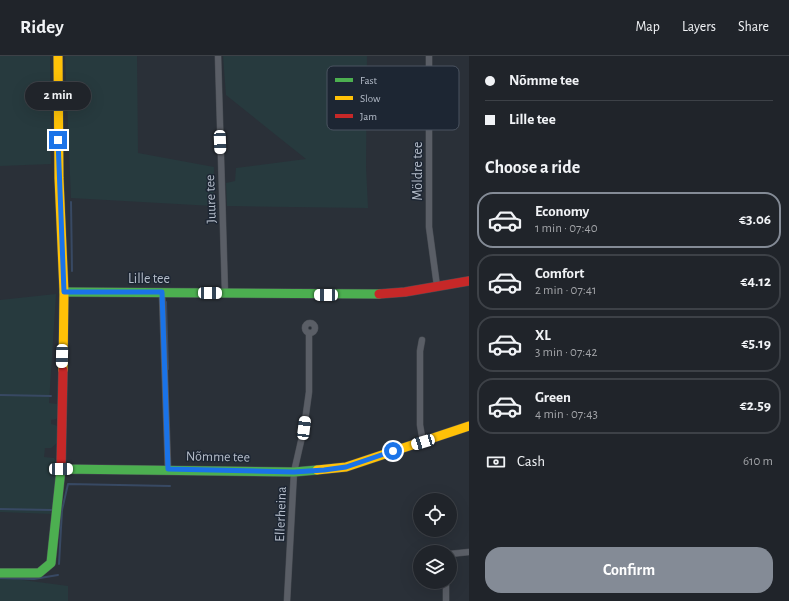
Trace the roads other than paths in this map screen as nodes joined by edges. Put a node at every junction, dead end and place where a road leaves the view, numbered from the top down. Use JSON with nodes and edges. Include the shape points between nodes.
{"nodes":[{"id":1,"x":58,"y":56,"type":"edge"},
{"id":2,"x":218,"y":56,"type":"edge"},
{"id":3,"x":429,"y":130,"type":"edge"},
{"id":4,"x":469,"y":281,"type":"edge"},
{"id":5,"x":437,"y":286,"type":"junction"},
{"id":6,"x":64,"y":292,"type":"junction"},
{"id":7,"x":162,"y":292,"type":"junction"},
{"id":8,"x":225,"y":293,"type":"junction"},
{"id":9,"x":309,"y":334,"type":"dead end"},
{"id":10,"x":422,"y":340,"type":"dead end"},
{"id":11,"x":469,"y":426,"type":"edge"},
{"id":12,"x":423,"y":442,"type":"junction"},
{"id":13,"x":61,"y":469,"type":"junction"},
{"id":14,"x":168,"y":469,"type":"junction"},
{"id":15,"x":294,"y":472,"type":"junction"},
{"id":16,"x":469,"y":552,"type":"edge"},
{"id":17,"x":457,"y":553,"type":"edge"},
{"id":18,"x":0,"y":574,"type":"edge"},
{"id":19,"x":446,"y":589,"type":"edge"},
{"id":20,"x":287,"y":601,"type":"edge"},
{"id":21,"x":446,"y":601,"type":"edge"}],
"edges":[{"from":1,"to":6,"type":"street","via":[[59,178]]},
{"from":2,"to":8,"type":"street","name":"Juure tee"},
{"from":3,"to":5,"type":"street","name":"Möldre tee","via":[[429,227]]},
{"from":4,"to":5,"type":"street","name":"Lille tee"},
{"from":5,"to":8,"type":"street","name":"Lille tee","via":[[405,292],[362,295]]},
{"from":6,"to":7,"type":"street","name":"Lille tee"},
{"from":6,"to":13,"type":"street"},
{"from":7,"to":8,"type":"street","name":"Lille tee"},
{"from":7,"to":14,"type":"street"},
{"from":9,"to":15,"type":"street","name":"Ellerheina","via":[[309,392]]},
{"from":10,"to":12,"type":"street","via":[[420,426]]},
{"from":11,"to":12,"type":"street","name":"Nõmme tee"},
{"from":12,"to":15,"type":"street","name":"Nõmme tee","via":[[346,467]]},
{"from":13,"to":14,"type":"street","name":"Nõmme tee"},
{"from":13,"to":18,"type":"street","via":[[51,563],[47,569],[39,573]]},
{"from":14,"to":15,"type":"street","name":"Nõmme tee"},
{"from":15,"to":20,"type":"street","name":"Ellerheina"},
{"from":16,"to":17,"type":"street"},
{"from":19,"to":21,"type":"street"}]}
